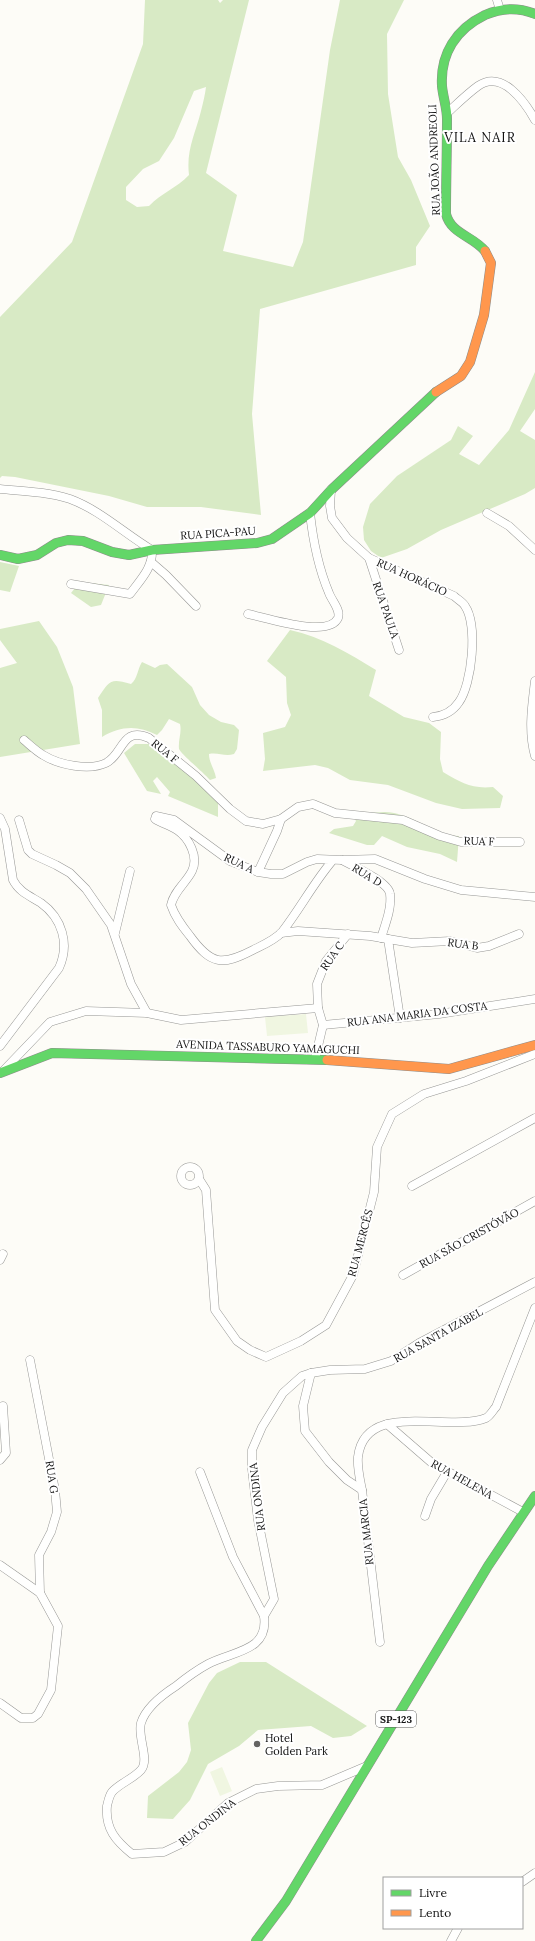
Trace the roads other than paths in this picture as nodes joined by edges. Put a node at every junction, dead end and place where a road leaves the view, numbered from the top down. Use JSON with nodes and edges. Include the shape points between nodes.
{"nodes":[{"id":1,"x":497,"y":0,"type":"edge"},
{"id":2,"x":500,"y":10,"type":"junction"},
{"id":3,"x":535,"y":14,"type":"edge"},
{"id":4,"x":447,"y":113,"type":"junction"},
{"id":5,"x":535,"y":120,"type":"edge"},
{"id":6,"x":0,"y":488,"type":"edge"},
{"id":7,"x":331,"y":490,"type":"junction"},
{"id":8,"x":320,"y":502,"type":"joint"},
{"id":9,"x":310,"y":513,"type":"junction"},
{"id":10,"x":487,"y":513,"type":"dead end"},
{"id":11,"x":152,"y":550,"type":"junction"},
{"id":12,"x":535,"y":550,"type":"edge"},
{"id":13,"x":0,"y":555,"type":"edge"},
{"id":14,"x":369,"y":558,"type":"junction"},
{"id":15,"x":152,"y":562,"type":"junction"},
{"id":16,"x":71,"y":584,"type":"dead end"},
{"id":17,"x":196,"y":606,"type":"dead end"},
{"id":18,"x":248,"y":614,"type":"dead end"},
{"id":19,"x":399,"y":650,"type":"dead end"},
{"id":20,"x":535,"y":681,"type":"edge"},
{"id":21,"x":433,"y":717,"type":"dead end"},
{"id":22,"x":24,"y":740,"type":"dead end"},
{"id":23,"x":535,"y":756,"type":"edge"},
{"id":24,"x":0,"y":818,"type":"edge"},
{"id":25,"x":281,"y":819,"type":"junction"},
{"id":26,"x":19,"y":820,"type":"dead end"},
{"id":27,"x":520,"y":842,"type":"dead end"},
{"id":28,"x":333,"y":860,"type":"junction"},
{"id":29,"x":342,"y":860,"type":"junction"},
{"id":30,"x":130,"y":871,"type":"dead end"},
{"id":31,"x":258,"y":872,"type":"junction"},
{"id":32,"x":535,"y":897,"type":"edge"},
{"id":33,"x":281,"y":933,"type":"junction"},
{"id":34,"x":115,"y":934,"type":"junction"},
{"id":35,"x":348,"y":934,"type":"junction"},
{"id":36,"x":519,"y":934,"type":"dead end"},
{"id":37,"x":384,"y":938,"type":"junction"},
{"id":38,"x":535,"y":999,"type":"edge"},
{"id":39,"x":318,"y":1008,"type":"junction"},
{"id":40,"x":147,"y":1013,"type":"junction"},
{"id":41,"x":400,"y":1018,"type":"junction"},
{"id":42,"x":323,"y":1025,"type":"junction"},
{"id":43,"x":535,"y":1045,"type":"edge"},
{"id":44,"x":0,"y":1046,"type":"edge"},
{"id":45,"x":535,"y":1054,"type":"edge"},
{"id":46,"x":315,"y":1059,"type":"junction"},
{"id":47,"x":1,"y":1073,"type":"edge"},
{"id":48,"x":535,"y":1118,"type":"edge"},
{"id":49,"x":199,"y":1179,"type":"dead end"},
{"id":50,"x":412,"y":1186,"type":"dead end"},
{"id":51,"x":535,"y":1201,"type":"edge"},
{"id":52,"x":403,"y":1275,"type":"dead end"},
{"id":53,"x":535,"y":1282,"type":"edge"},
{"id":54,"x":535,"y":1308,"type":"edge"},
{"id":55,"x":30,"y":1360,"type":"dead end"},
{"id":56,"x":312,"y":1373,"type":"junction"},
{"id":57,"x":3,"y":1406,"type":"dead end"},
{"id":58,"x":387,"y":1424,"type":"junction"},
{"id":59,"x":0,"y":1460,"type":"edge"},
{"id":60,"x":200,"y":1472,"type":"dead end"},
{"id":61,"x":447,"y":1472,"type":"junction"},
{"id":62,"x":362,"y":1490,"type":"junction"},
{"id":63,"x":535,"y":1496,"type":"edge"},
{"id":64,"x":523,"y":1512,"type":"junction"},
{"id":65,"x":425,"y":1516,"type":"dead end"},
{"id":66,"x":0,"y":1565,"type":"edge"},
{"id":67,"x":40,"y":1593,"type":"junction"},
{"id":68,"x":264,"y":1616,"type":"junction"},
{"id":69,"x":380,"y":1642,"type":"dead end"},
{"id":70,"x":0,"y":1703,"type":"edge"},
{"id":71,"x":368,"y":1765,"type":"junction"},
{"id":72,"x":535,"y":1873,"type":"edge"},
{"id":73,"x":523,"y":1881,"type":"edge"},
{"id":74,"x":457,"y":1929,"type":"edge"},
{"id":75,"x":256,"y":1941,"type":"edge"},
{"id":76,"x":451,"y":1941,"type":"edge"}],
"edges":[{"from":1,"to":2,"type":"street"},
{"from":2,"to":3,"type":"street","name":"RUA JOÃO ANDREOLI","via":[[518,9]]},
{"from":2,"to":4,"type":"street","name":"RUA JOÃO ANDREOLI","via":[[477,18],[457,33],[445,54],[442,83]]},
{"from":4,"to":5,"type":"street","via":[[479,85],[494,82],[508,86],[526,104]]},
{"from":4,"to":7,"type":"street","name":"RUA JOÃO ANDREOLI","via":[[448,222],[455,230],[480,245],[491,263],[484,315],[470,362],[461,376],[435,393]]},
{"from":6,"to":11,"type":"street","via":[[70,499],[94,511]]},
{"from":7,"to":8,"type":"street","name":"RUA JOÃO ANDREOLI"},
{"from":7,"to":14,"type":"street","name":"RUA PAULA","via":[[332,518],[347,538]]},
{"from":8,"to":9,"type":"street","name":"RUA PICA-PAU"},
{"from":9,"to":11,"type":"street","name":"RUA PICA-PAU","via":[[272,539],[257,543]]},
{"from":9,"to":18,"type":"street","via":[[317,560],[338,612],[338,618],[326,627],[309,627]]},
{"from":10,"to":12,"type":"street","via":[[509,526]]},
{"from":11,"to":13,"type":"street","name":"RUA PICA-PAU","via":[[129,555],[112,552],[83,541],[68,540],[56,543],[37,554],[18,559]]},
{"from":11,"to":15,"type":"street"},
{"from":14,"to":19,"type":"street","name":"RUA PAULA"},
{"from":14,"to":21,"type":"street","name":"RUA HORÁCIO","via":[[454,596],[465,606],[470,618],[473,641],[468,683],[458,703],[444,714]]},
{"from":15,"to":16,"type":"street","via":[[130,594]]},
{"from":15,"to":17,"type":"street"},
{"from":20,"to":23,"type":"street","via":[[530,725]]},
{"from":22,"to":25,"type":"street","name":"RUA F","via":[[43,755],[83,767],[107,763],[124,742],[132,736],[140,735],[149,738],[196,776],[246,821],[263,824]]},
{"from":24,"to":44,"type":"street","via":[[13,880],[16,886],[42,904],[59,921],[64,933],[64,957],[59,968]]},
{"from":25,"to":27,"type":"street","name":"RUA F","via":[[298,807],[313,804],[335,813],[403,820],[461,842]]},
{"from":25,"to":31,"type":"street"},
{"from":26,"to":34,"type":"street","via":[[28,850],[70,873],[86,889],[112,925]]},
{"from":28,"to":29,"type":"street","name":"RUA A"},
{"from":28,"to":31,"type":"street","name":"RUA A","via":[[316,859],[283,874]]},
{"from":28,"to":33,"type":"street"},
{"from":29,"to":32,"type":"street","name":"RUA A","via":[[375,859],[461,890]]},
{"from":29,"to":37,"type":"street","name":"RUA D","via":[[387,887],[390,894]]},
{"from":30,"to":34,"type":"street"},
{"from":31,"to":33,"type":"street","name":"RUA A","via":[[230,861],[174,820],[156,816],[155,819],[178,831],[193,849],[195,862],[192,871],[179,888],[171,905],[174,915],[203,953],[210,958],[236,959]]},
{"from":33,"to":35,"type":"street","name":"RUA B","via":[[298,931]]},
{"from":34,"to":40,"type":"street","via":[[131,984]]},
{"from":35,"to":37,"type":"street","name":"RUA B"},
{"from":35,"to":39,"type":"street","name":"RUA C","via":[[320,972],[317,984]]},
{"from":36,"to":37,"type":"street","name":"RUA B","via":[[477,948],[450,941],[412,943]]},
{"from":37,"to":41,"type":"street","name":"RUA D"},
{"from":38,"to":41,"type":"street","name":"RUA ANA MARIA DA COSTA"},
{"from":39,"to":40,"type":"street","via":[[181,1020]]},
{"from":39,"to":42,"type":"street","name":"RUA C"},
{"from":40,"to":47,"type":"street","via":[[86,1011],[50,1022]]},
{"from":41,"to":42,"type":"street","name":"RUA ANA MARIA DA COSTA"},
{"from":42,"to":46,"type":"street"},
{"from":43,"to":46,"type":"street","name":"AVENIDA TASSABURO YAMAGUCHI","via":[[449,1068]]},
{"from":45,"to":49,"type":"street","name":"RUA MERCÊS","via":[[466,1081],[424,1094],[392,1114],[377,1146],[374,1192],[353,1275],[326,1325],[266,1358],[237,1341],[215,1310],[206,1190]]},
{"from":46,"to":47,"type":"street","name":"AVENIDA TASSABURO YAMAGUCHI","via":[[52,1053]]},
{"from":48,"to":50,"type":"street"},
{"from":51,"to":52,"type":"street","name":"RUA SÃO CRISTÓVÃO"},
{"from":53,"to":56,"type":"street","name":"RUA SANTA IZABEL","via":[[419,1343],[391,1361],[365,1369]]},
{"from":54,"to":58,"type":"street","via":[[496,1407],[487,1418],[468,1422]]},
{"from":55,"to":67,"type":"street","name":"RUA G","via":[[57,1512],[51,1532],[39,1555]]},
{"from":56,"to":62,"type":"street","name":"RUA MARCIA","via":[[304,1406],[305,1431],[329,1462]]},
{"from":56,"to":68,"type":"street","name":"RUA ONDINA","via":[[302,1376],[283,1393],[262,1427],[252,1450],[258,1520],[274,1599]]},
{"from":57,"to":59,"type":"street","via":[[6,1453]]},
{"from":58,"to":61,"type":"street","name":"RUA HELENA","via":[[432,1463]]},
{"from":58,"to":62,"type":"street","via":[[378,1426],[362,1442],[358,1458]]},
{"from":60,"to":68,"type":"street","via":[[233,1557]]},
{"from":61,"to":64,"type":"street","name":"RUA HELENA"},
{"from":61,"to":65,"type":"street","via":[[431,1499]]},
{"from":62,"to":69,"type":"street","name":"RUA MARCIA"},
{"from":63,"to":64,"type":"street","number":"SP-123"},
{"from":64,"to":71,"type":"street","number":"SP-123"},
{"from":66,"to":67,"type":"street"},
{"from":67,"to":70,"type":"street","via":[[58,1626],[51,1690],[38,1714],[33,1718],[21,1718]]},
{"from":68,"to":71,"type":"street","name":"RUA ONDINA","via":[[262,1634],[251,1647],[208,1664],[175,1686],[148,1709],[139,1732],[145,1764],[142,1770],[112,1793],[108,1802],[108,1823],[112,1834],[132,1854],[164,1852],[185,1842],[228,1803],[256,1790],[278,1786],[322,1785]]},
{"from":71,"to":75,"type":"street","number":"SP-123","via":[[286,1900]]},
{"from":72,"to":73,"type":"street"},
{"from":74,"to":76,"type":"street"}]}
